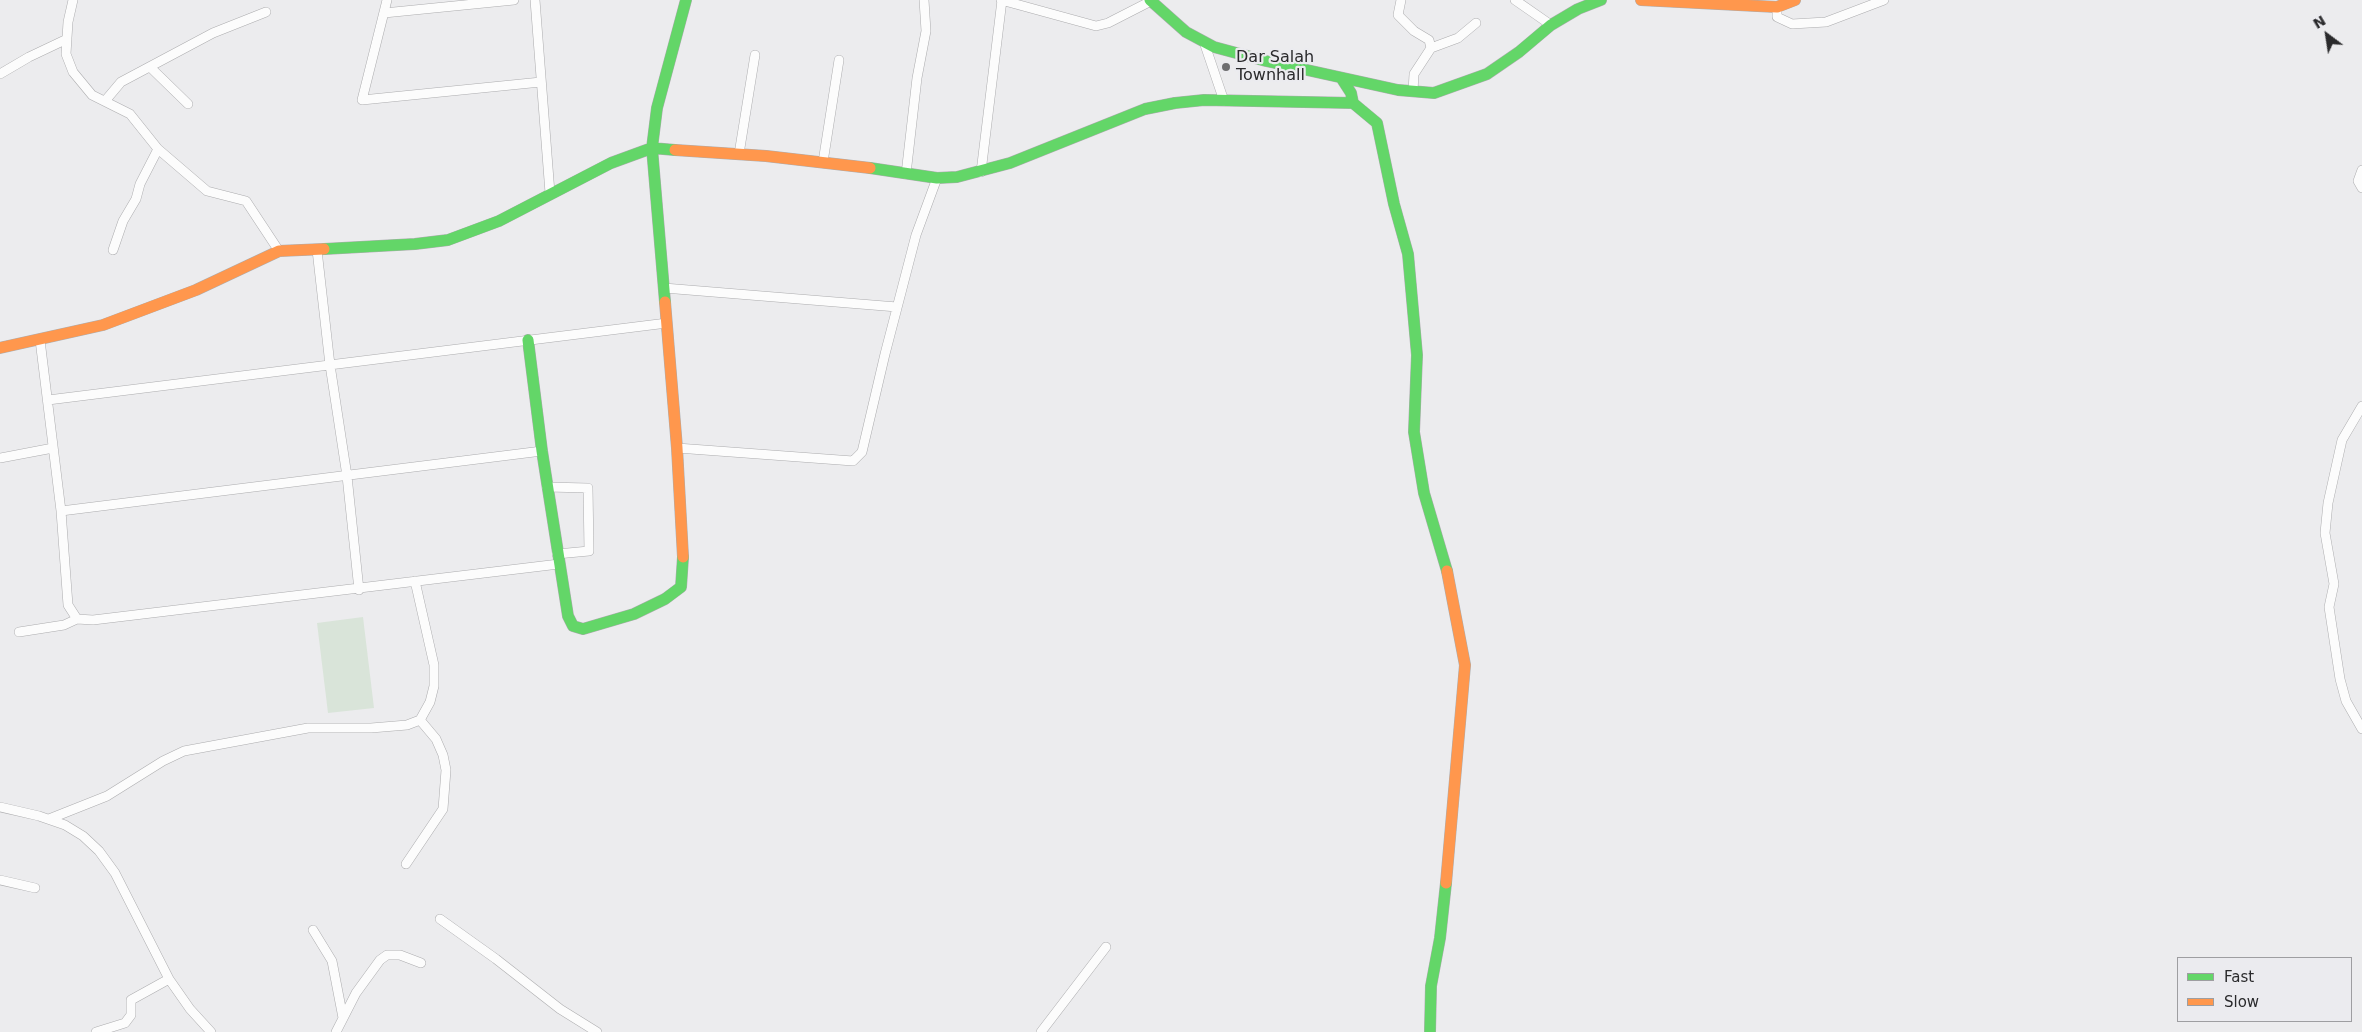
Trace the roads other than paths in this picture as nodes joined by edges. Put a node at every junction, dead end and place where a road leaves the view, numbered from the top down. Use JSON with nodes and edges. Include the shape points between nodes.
{"nodes":[{"id":1,"x":73,"y":0,"type":"edge"},
{"id":2,"x":387,"y":0,"type":"edge"},
{"id":3,"x":514,"y":0,"type":"edge"},
{"id":4,"x":535,"y":0,"type":"edge"},
{"id":5,"x":686,"y":0,"type":"edge"},
{"id":6,"x":924,"y":0,"type":"edge"},
{"id":7,"x":1002,"y":0,"type":"edge"},
{"id":8,"x":1150,"y":0,"type":"edge"},
{"id":9,"x":1401,"y":0,"type":"edge"},
{"id":10,"x":1515,"y":0,"type":"edge"},
{"id":11,"x":1600,"y":0,"type":"edge"},
{"id":12,"x":1641,"y":0,"type":"edge"},
{"id":13,"x":1795,"y":0,"type":"edge"},
{"id":14,"x":1884,"y":0,"type":"edge"},
{"id":15,"x":1777,"y":7,"type":"junction"},
{"id":16,"x":266,"y":12,"type":"dead end"},
{"id":17,"x":384,"y":13,"type":"junction"},
{"id":18,"x":1476,"y":23,"type":"dead end"},
{"id":19,"x":1551,"y":26,"type":"junction"},
{"id":20,"x":67,"y":39,"type":"junction"},
{"id":21,"x":1204,"y":42,"type":"junction"},
{"id":22,"x":1432,"y":48,"type":"junction"},
{"id":23,"x":755,"y":55,"type":"dead end"},
{"id":24,"x":839,"y":60,"type":"dead end"},
{"id":25,"x":150,"y":67,"type":"junction"},
{"id":26,"x":0,"y":74,"type":"edge"},
{"id":27,"x":1342,"y":79,"type":"junction"},
{"id":28,"x":542,"y":82,"type":"junction"},
{"id":29,"x":1413,"y":91,"type":"junction"},
{"id":30,"x":105,"y":101,"type":"junction"},
{"id":31,"x":1224,"y":101,"type":"junction"},
{"id":32,"x":1353,"y":103,"type":"junction"},
{"id":33,"x":188,"y":104,"type":"dead end"},
{"id":34,"x":652,"y":148,"type":"junction"},
{"id":35,"x":158,"y":149,"type":"junction"},
{"id":36,"x":739,"y":154,"type":"junction"},
{"id":37,"x":823,"y":162,"type":"junction"},
{"id":38,"x":2362,"y":170,"type":"edge"},
{"id":39,"x":981,"y":172,"type":"junction"},
{"id":40,"x":906,"y":174,"type":"junction"},
{"id":41,"x":937,"y":178,"type":"junction"},
{"id":42,"x":2362,"y":188,"type":"edge"},
{"id":43,"x":550,"y":193,"type":"junction"},
{"id":44,"x":113,"y":250,"type":"dead end"},
{"id":45,"x":317,"y":250,"type":"junction"},
{"id":46,"x":279,"y":251,"type":"junction"},
{"id":47,"x":664,"y":288,"type":"junction"},
{"id":48,"x":897,"y":307,"type":"junction"},
{"id":49,"x":667,"y":323,"type":"junction"},
{"id":50,"x":40,"y":340,"type":"junction"},
{"id":51,"x":528,"y":340,"type":"junction"},
{"id":52,"x":0,"y":348,"type":"edge"},
{"id":53,"x":330,"y":365,"type":"junction"},
{"id":54,"x":48,"y":400,"type":"junction"},
{"id":55,"x":2362,"y":406,"type":"edge"},
{"id":56,"x":53,"y":448,"type":"junction"},
{"id":57,"x":677,"y":448,"type":"junction"},
{"id":58,"x":542,"y":451,"type":"junction"},
{"id":59,"x":0,"y":458,"type":"edge"},
{"id":60,"x":347,"y":476,"type":"junction"},
{"id":61,"x":547,"y":487,"type":"junction"},
{"id":62,"x":61,"y":511,"type":"junction"},
{"id":63,"x":558,"y":559,"type":"junction"},
{"id":64,"x":415,"y":581,"type":"junction"},
{"id":65,"x":358,"y":590,"type":"junction"},
{"id":66,"x":77,"y":618,"type":"junction"},
{"id":67,"x":18,"y":632,"type":"dead end"},
{"id":68,"x":420,"y":720,"type":"junction"},
{"id":69,"x":2362,"y":729,"type":"edge"},
{"id":70,"x":0,"y":808,"type":"edge"},
{"id":71,"x":49,"y":819,"type":"junction"},
{"id":72,"x":406,"y":864,"type":"dead end"},
{"id":73,"x":0,"y":880,"type":"edge"},
{"id":74,"x":35,"y":888,"type":"dead end"},
{"id":75,"x":440,"y":920,"type":"dead end"},
{"id":76,"x":313,"y":930,"type":"dead end"},
{"id":77,"x":1106,"y":947,"type":"dead end"},
{"id":78,"x":421,"y":963,"type":"dead end"},
{"id":79,"x":169,"y":979,"type":"junction"},
{"id":80,"x":343,"y":1018,"type":"junction"},
{"id":81,"x":96,"y":1032,"type":"edge"},
{"id":82,"x":211,"y":1032,"type":"edge"},
{"id":83,"x":336,"y":1032,"type":"edge"},
{"id":84,"x":597,"y":1032,"type":"edge"},
{"id":85,"x":1041,"y":1032,"type":"edge"},
{"id":86,"x":1430,"y":1032,"type":"edge"}],
"edges":[{"from":1,"to":20,"type":"street"},
{"from":2,"to":17,"type":"street"},
{"from":3,"to":17,"type":"street"},
{"from":4,"to":28,"type":"street"},
{"from":5,"to":34,"type":"street","via":[[658,108]]},
{"from":6,"to":40,"type":"street","via":[[926,31]]},
{"from":7,"to":8,"type":"street","via":[[1096,26],[1108,23]]},
{"from":7,"to":39,"type":"street"},
{"from":8,"to":21,"type":"street","via":[[1186,32]]},
{"from":9,"to":22,"type":"street","via":[[1398,15],[1429,40]]},
{"from":10,"to":19,"type":"street"},
{"from":11,"to":19,"type":"street"},
{"from":12,"to":15,"type":"street"},
{"from":13,"to":15,"type":"street"},
{"from":14,"to":15,"type":"street","via":[[1826,22],[1792,24],[1777,17]]},
{"from":16,"to":25,"type":"street","via":[[213,33]]},
{"from":17,"to":28,"type":"street","via":[[362,100]]},
{"from":18,"to":22,"type":"street","via":[[1458,38]]},
{"from":19,"to":29,"type":"street","via":[[1487,74],[1434,93]]},
{"from":20,"to":26,"type":"street"},
{"from":20,"to":30,"type":"street","via":[[66,54],[73,72],[92,95]]},
{"from":21,"to":27,"type":"street"},
{"from":21,"to":31,"type":"street"},
{"from":22,"to":29,"type":"street","via":[[1414,74]]},
{"from":23,"to":36,"type":"street"},
{"from":24,"to":37,"type":"street"},
{"from":25,"to":30,"type":"street","via":[[121,82]]},
{"from":25,"to":33,"type":"street"},
{"from":27,"to":29,"type":"street"},
{"from":27,"to":32,"type":"street"},
{"from":28,"to":43,"type":"street"},
{"from":30,"to":35,"type":"street","via":[[130,114]]},
{"from":31,"to":32,"type":"street"},
{"from":31,"to":39,"type":"street","via":[[1176,103],[1145,109]]},
{"from":32,"to":86,"type":"street","via":[[1377,123],[1408,254],[1417,355],[1414,432],[1424,493],[1446,563],[1465,665],[1440,938],[1431,986]]},
{"from":34,"to":36,"type":"street"},
{"from":34,"to":43,"type":"street"},
{"from":34,"to":47,"type":"street"},
{"from":35,"to":44,"type":"street","via":[[123,221]]},
{"from":35,"to":46,"type":"street","via":[[207,191],[246,201]]},
{"from":36,"to":37,"type":"street"},
{"from":37,"to":40,"type":"street"},
{"from":38,"to":42,"type":"street","via":[[2358,181]]},
{"from":39,"to":41,"type":"street"},
{"from":40,"to":41,"type":"street"},
{"from":41,"to":48,"type":"street","via":[[916,235]]},
{"from":43,"to":45,"type":"street","via":[[499,221],[448,240]]},
{"from":45,"to":46,"type":"street"},
{"from":45,"to":53,"type":"street"},
{"from":46,"to":50,"type":"street","via":[[177,297],[103,325]]},
{"from":47,"to":48,"type":"street"},
{"from":47,"to":49,"type":"street"},
{"from":48,"to":57,"type":"street","via":[[862,452],[853,461]]},
{"from":49,"to":51,"type":"street"},
{"from":49,"to":57,"type":"street"},
{"from":50,"to":52,"type":"street"},
{"from":50,"to":54,"type":"street"},
{"from":51,"to":53,"type":"street"},
{"from":51,"to":58,"type":"street"},
{"from":53,"to":54,"type":"street"},
{"from":53,"to":60,"type":"street"},
{"from":54,"to":56,"type":"street"},
{"from":55,"to":69,"type":"street","via":[[2342,440],[2325,533],[2334,584],[2329,607],[2340,679],[2346,701]]},
{"from":56,"to":59,"type":"street"},
{"from":56,"to":62,"type":"street"},
{"from":57,"to":63,"type":"street","via":[[683,567],[681,587],[634,614],[583,629],[573,626],[568,616]]},
{"from":58,"to":60,"type":"street"},
{"from":58,"to":61,"type":"street"},
{"from":60,"to":62,"type":"street"},
{"from":60,"to":65,"type":"street"},
{"from":61,"to":63,"type":"street"},
{"from":61,"to":63,"type":"street","via":[[588,488],[589,552]]},
{"from":62,"to":66,"type":"street","via":[[68,605]]},
{"from":63,"to":64,"type":"street"},
{"from":64,"to":65,"type":"street"},
{"from":64,"to":68,"type":"street","via":[[434,664],[430,702]]},
{"from":65,"to":66,"type":"street","via":[[93,620]]},
{"from":66,"to":67,"type":"street","via":[[64,625]]},
{"from":68,"to":71,"type":"street","via":[[407,725],[372,728],[308,728],[184,751],[107,796]]},
{"from":68,"to":72,"type":"street","via":[[436,739],[443,755],[446,770],[443,809]]},
{"from":70,"to":71,"type":"street"},
{"from":71,"to":79,"type":"street","via":[[65,824],[99,851],[115,874]]},
{"from":73,"to":74,"type":"street"},
{"from":75,"to":84,"type":"street","via":[[560,1009]]},
{"from":76,"to":80,"type":"street","via":[[332,961]]},
{"from":77,"to":85,"type":"street"},
{"from":78,"to":80,"type":"street","via":[[400,955],[387,955],[371,972]]},
{"from":79,"to":81,"type":"street","via":[[131,1000],[130,1014],[125,1023]]},
{"from":79,"to":82,"type":"street"},
{"from":80,"to":83,"type":"street"}]}
